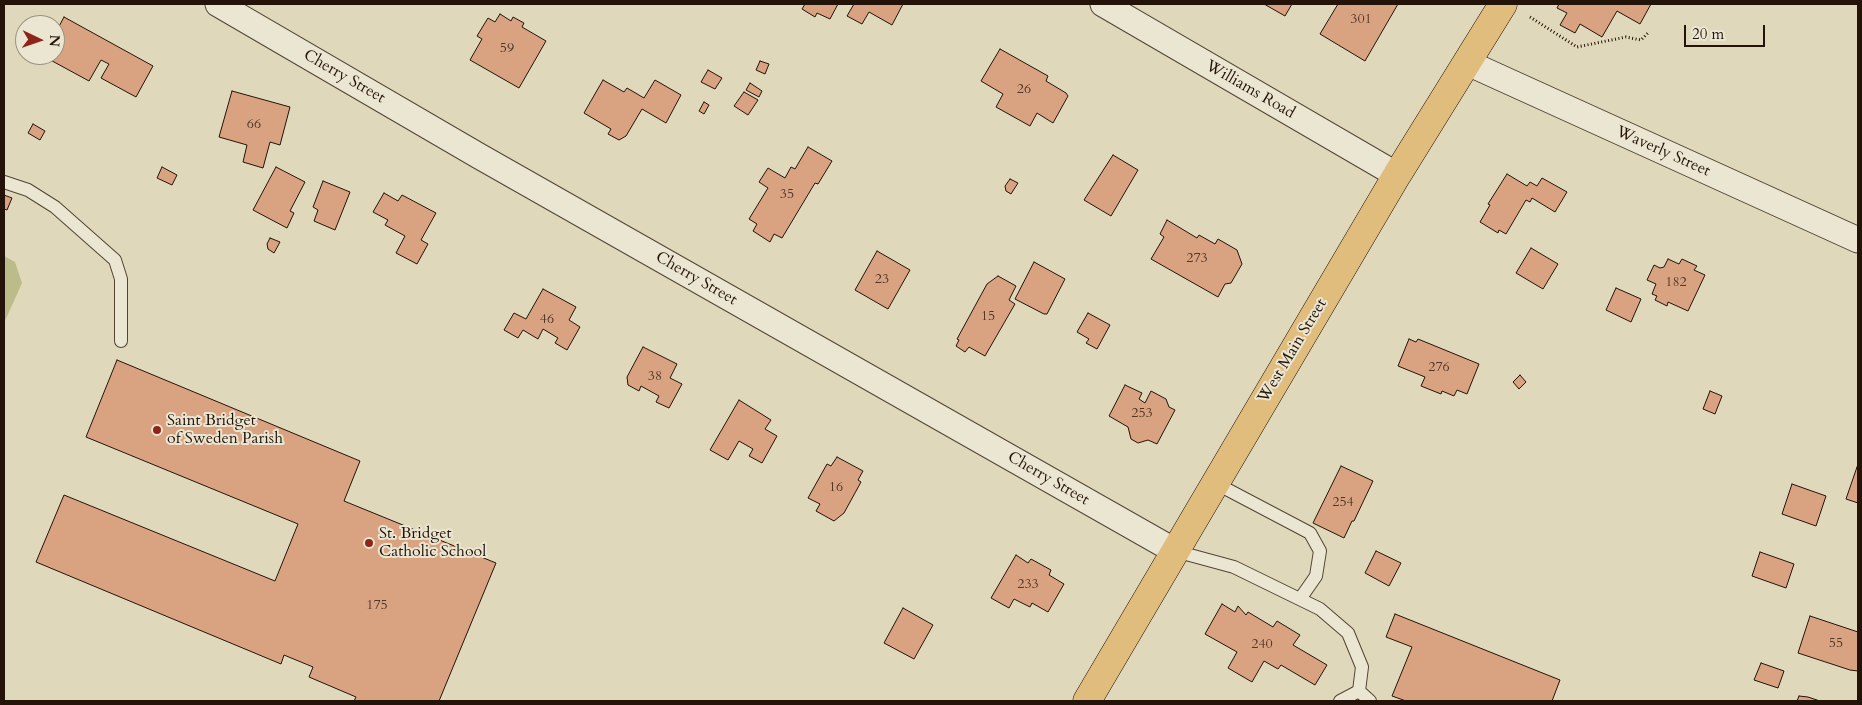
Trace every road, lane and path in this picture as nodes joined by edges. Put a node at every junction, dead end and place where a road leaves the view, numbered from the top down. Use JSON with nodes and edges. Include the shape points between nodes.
{"nodes":[{"id":1,"x":218,"y":4,"type":"edge"},
{"id":2,"x":1103,"y":4,"type":"edge"},
{"id":3,"x":1502,"y":4,"type":"edge"},
{"id":4,"x":1530,"y":17,"type":"dead end"},
{"id":5,"x":1649,"y":32,"type":"dead end"},
{"id":6,"x":1468,"y":63,"type":"junction"},
{"id":7,"x":1397,"y":176,"type":"junction"},
{"id":8,"x":4,"y":182,"type":"edge"},
{"id":9,"x":1858,"y":240,"type":"edge"},
{"id":10,"x":121,"y":341,"type":"dead end"},
{"id":11,"x":1215,"y":483,"type":"junction"},
{"id":12,"x":1174,"y":551,"type":"junction"},
{"id":13,"x":1300,"y":599,"type":"junction"},
{"id":14,"x":1359,"y":691,"type":"junction"},
{"id":15,"x":1087,"y":701,"type":"edge"},
{"id":16,"x":1340,"y":701,"type":"edge"},
{"id":17,"x":1370,"y":701,"type":"edge"}],
"edges":[{"from":1,"to":12,"type":"street","name":"Cherry Street"},
{"from":2,"to":7,"type":"street","name":"Williams Road"},
{"from":3,"to":6,"type":"main road","name":"West Main Street"},
{"from":4,"to":5,"type":"path","via":[[1577,47],[1626,37],[1642,40]]},
{"from":6,"to":7,"type":"main road","name":"West Main Street"},
{"from":6,"to":9,"type":"street","name":"Waverly Street"},
{"from":7,"to":11,"type":"main road","name":"West Main Street"},
{"from":8,"to":10,"type":"lane","via":[[28,190],[55,207],[115,260],[121,280]]},
{"from":11,"to":12,"type":"main road","name":"West Main Street"},
{"from":11,"to":13,"type":"lane","via":[[1310,533],[1320,550],[1316,576]]},
{"from":12,"to":13,"type":"lane","via":[[1234,567]]},
{"from":12,"to":15,"type":"main road","name":"West Main Street"},
{"from":13,"to":14,"type":"lane","via":[[1320,609],[1348,633],[1362,666]]},
{"from":14,"to":16,"type":"lane"},
{"from":14,"to":17,"type":"lane"}]}
